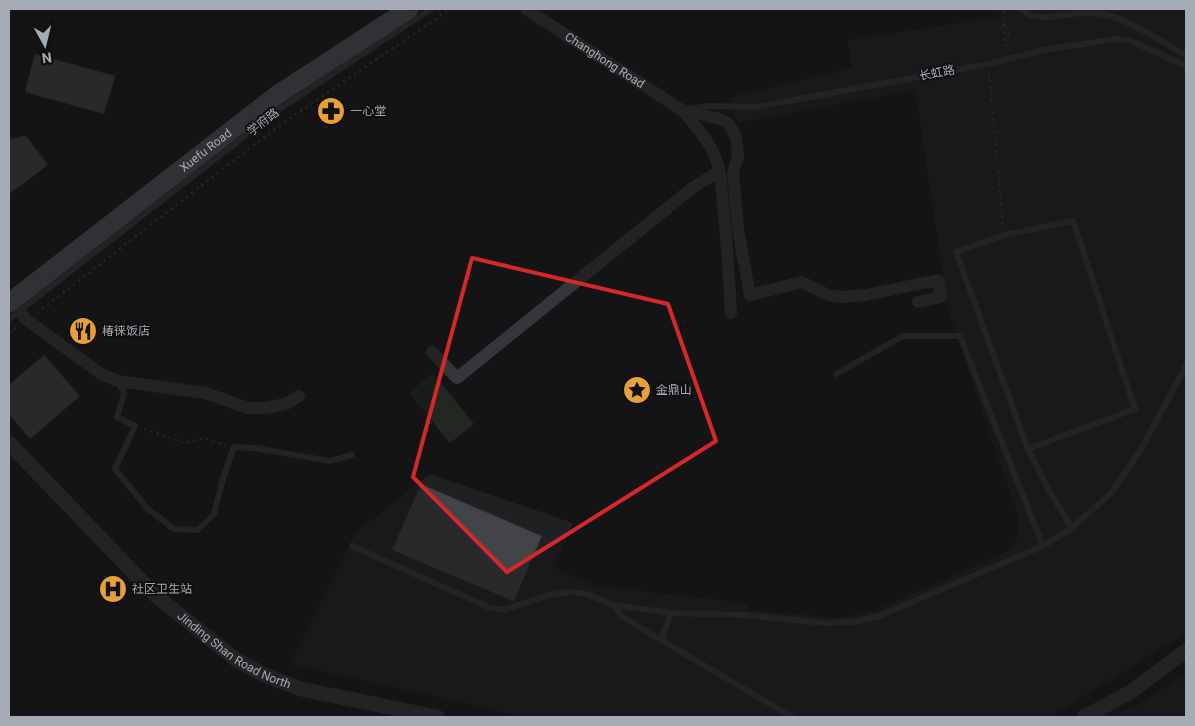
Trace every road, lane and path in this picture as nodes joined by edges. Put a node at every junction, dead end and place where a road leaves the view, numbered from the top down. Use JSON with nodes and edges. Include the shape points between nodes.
{"nodes":[{"id":1,"x":409,"y":9,"type":"edge"},
{"id":2,"x":431,"y":9,"type":"edge"},
{"id":3,"x":450,"y":9,"type":"edge"},
{"id":4,"x":526,"y":9,"type":"edge"},
{"id":5,"x":1004,"y":9,"type":"edge"},
{"id":6,"x":1020,"y":9,"type":"edge"},
{"id":7,"x":1186,"y":55,"type":"edge"},
{"id":8,"x":1009,"y":59,"type":"junction"},
{"id":9,"x":988,"y":64,"type":"junction"},
{"id":10,"x":1186,"y":66,"type":"edge"},
{"id":11,"x":682,"y":110,"type":"junction"},
{"id":12,"x":719,"y":171,"type":"junction"},
{"id":13,"x":1004,"y":235,"type":"junction"},
{"id":14,"x":918,"y":302,"type":"dead end"},
{"id":15,"x":731,"y":313,"type":"dead end"},
{"id":16,"x":16,"y":314,"type":"edge"},
{"id":17,"x":9,"y":332,"type":"edge"},
{"id":18,"x":432,"y":352,"type":"dead end"},
{"id":19,"x":1186,"y":366,"type":"edge"},
{"id":20,"x":836,"y":374,"type":"dead end"},
{"id":21,"x":118,"y":381,"type":"junction"},
{"id":22,"x":299,"y":396,"type":"dead end"},
{"id":23,"x":134,"y":426,"type":"junction"},
{"id":24,"x":9,"y":443,"type":"edge"},
{"id":25,"x":234,"y":447,"type":"junction"},
{"id":26,"x":1028,"y":448,"type":"junction"},
{"id":27,"x":352,"y":455,"type":"dead end"},
{"id":28,"x":1072,"y":528,"type":"junction"},
{"id":29,"x":352,"y":546,"type":"dead end"},
{"id":30,"x":1043,"y":546,"type":"junction"},
{"id":31,"x":613,"y":606,"type":"junction"},
{"id":32,"x":671,"y":613,"type":"junction"},
{"id":33,"x":661,"y":640,"type":"junction"},
{"id":34,"x":1186,"y":651,"type":"edge"},
{"id":35,"x":372,"y":710,"type":"edge"},
{"id":36,"x":437,"y":717,"type":"edge"},
{"id":37,"x":792,"y":717,"type":"edge"},
{"id":38,"x":1084,"y":717,"type":"edge"}],
"edges":[{"from":1,"to":16,"type":"main road","name":"Xuefu Road","via":[[277,95]]},
{"from":2,"to":16,"type":"lane","name":"学府路","via":[[281,108]]},
{"from":3,"to":16,"type":"path","via":[[276,128]]},
{"from":4,"to":11,"type":"street","name":"Changhong Road"},
{"from":5,"to":8,"type":"path","bridge":true,"via":[[1003,14],[1005,34],[1009,34],[1008,24],[1003,25]]},
{"from":6,"to":7,"type":"lane","via":[[1025,14],[1045,17],[1082,12],[1112,16]]},
{"from":8,"to":9,"type":"lane","name":"长虹路"},
{"from":8,"to":10,"type":"lane","name":"长虹路","via":[[1043,50],[1116,40],[1131,41]]},
{"from":9,"to":11,"type":"lane","name":"长虹路","via":[[756,107],[708,106]]},
{"from":9,"to":13,"type":"path"},
{"from":11,"to":12,"type":"street","via":[[714,154]]},
{"from":11,"to":14,"type":"street","via":[[720,118],[729,124],[736,136],[738,157],[733,172],[738,230],[750,295],[802,282],[828,295],[858,296],[938,280],[941,297]]},
{"from":12,"to":15,"type":"street"},
{"from":12,"to":18,"type":"street","via":[[691,189],[457,378]]},
{"from":13,"to":26,"type":"lane","via":[[956,252]]},
{"from":13,"to":26,"type":"lane","via":[[1073,221],[1135,409]]},
{"from":16,"to":17,"type":"path"},
{"from":16,"to":21,"type":"street","via":[[101,374]]},
{"from":19,"to":28,"type":"lane","via":[[1140,451],[1111,493]]},
{"from":20,"to":30,"type":"lane","via":[[903,336],[960,336]]},
{"from":21,"to":22,"type":"street","via":[[206,393],[248,408],[286,404]]},
{"from":21,"to":23,"type":"lane","via":[[124,393],[117,417]]},
{"from":23,"to":25,"type":"path","via":[[185,443],[203,438]]},
{"from":23,"to":25,"type":"lane","via":[[115,469],[148,509],[174,529],[198,530],[214,514]]},
{"from":24,"to":35,"type":"street","name":"Jinding Shan Road North","via":[[155,595],[236,659],[264,675],[301,689]]},
{"from":25,"to":27,"type":"lane","via":[[328,461]]},
{"from":26,"to":28,"type":"lane"},
{"from":28,"to":30,"type":"lane"},
{"from":29,"to":31,"type":"lane","via":[[488,607],[504,610],[545,596],[570,592],[587,594]]},
{"from":30,"to":32,"type":"lane","via":[[879,616],[854,622]]},
{"from":31,"to":32,"type":"lane"},
{"from":31,"to":33,"type":"lane","via":[[621,616]]},
{"from":32,"to":33,"type":"lane"},
{"from":33,"to":37,"type":"lane"},
{"from":34,"to":38,"type":"street","via":[[1129,693]]},
{"from":35,"to":36,"type":"street","name":"Jinding Shan Road North"}]}
